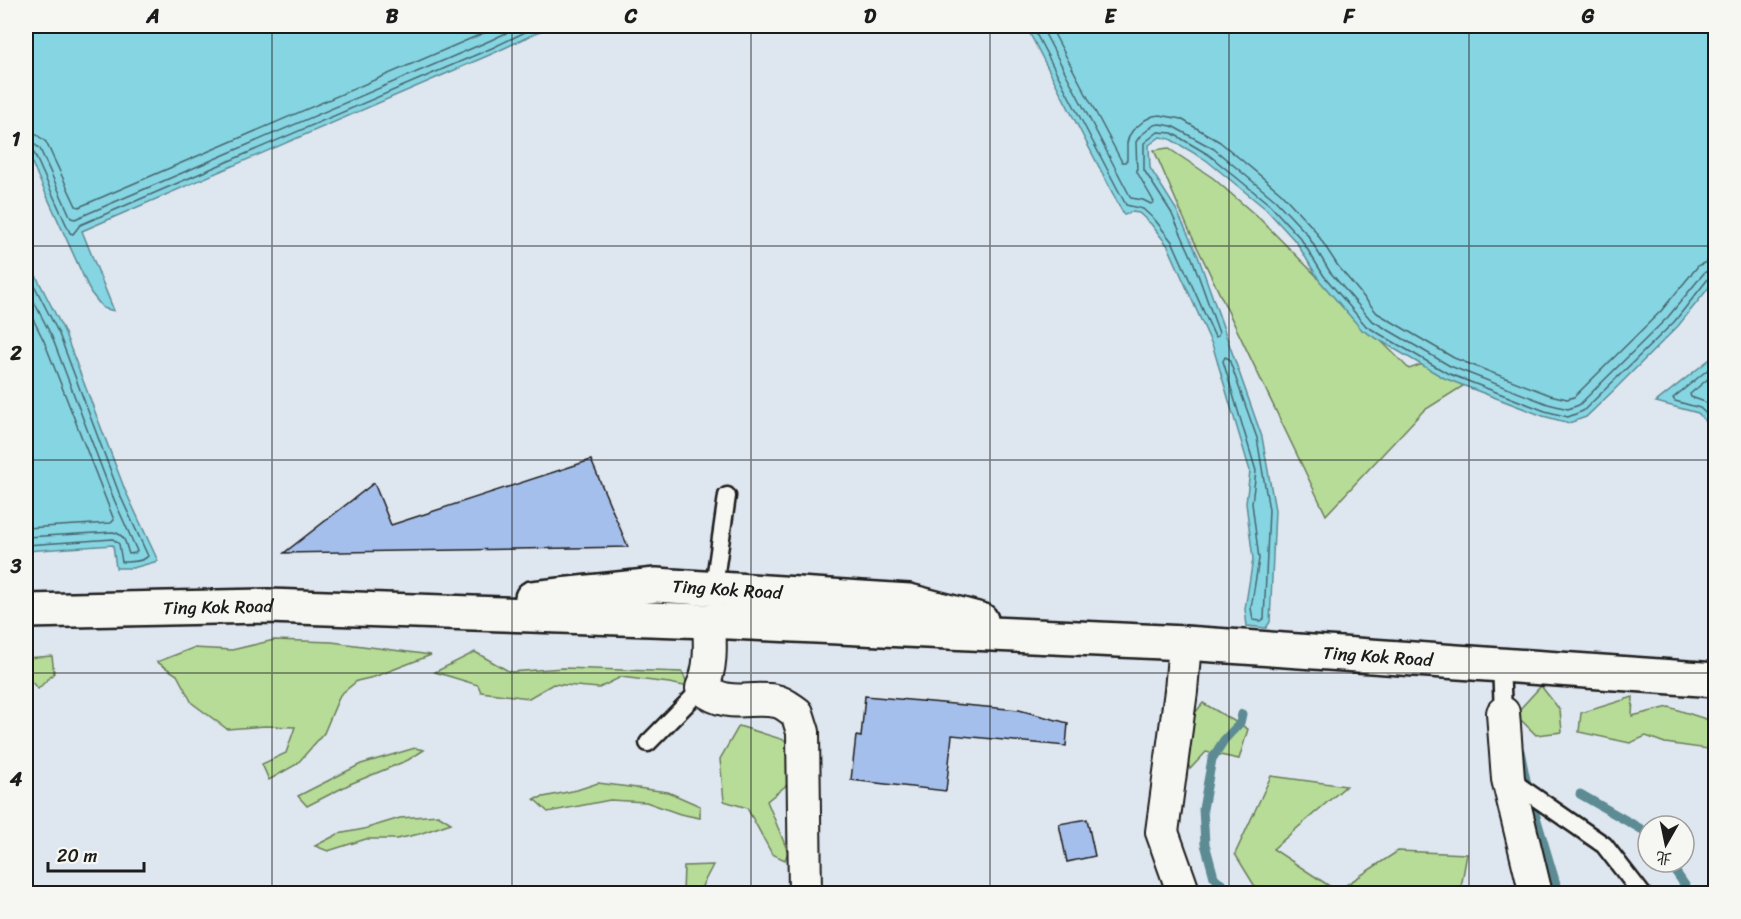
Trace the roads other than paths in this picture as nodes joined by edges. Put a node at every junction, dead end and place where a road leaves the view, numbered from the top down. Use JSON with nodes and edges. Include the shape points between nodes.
{"nodes":[{"id":1,"x":727,"y":496,"type":"dead end"},
{"id":2,"x":714,"y":588,"type":"junction"},
{"id":3,"x":26,"y":611,"type":"edge"},
{"id":4,"x":412,"y":611,"type":"junction"},
{"id":5,"x":709,"y":621,"type":"junction"},
{"id":6,"x":1040,"y":636,"type":"junction"},
{"id":7,"x":1185,"y":643,"type":"junction"},
{"id":8,"x":1501,"y":664,"type":"junction"},
{"id":9,"x":1716,"y":680,"type":"edge"},
{"id":10,"x":702,"y":688,"type":"junction"},
{"id":11,"x":1503,"y":713,"type":"joint"},
{"id":12,"x":648,"y":743,"type":"dead end"},
{"id":13,"x":1508,"y":779,"type":"junction"},
{"id":14,"x":805,"y":894,"type":"edge"},
{"id":15,"x":1184,"y":894,"type":"edge"},
{"id":16,"x":1536,"y":894,"type":"edge"},
{"id":17,"x":1642,"y":894,"type":"edge"}],
"edges":[{"from":1,"to":2,"type":"lane"},
{"from":2,"to":4,"type":"main road","name":"Ting Kok Road","via":[[656,585]]},
{"from":2,"to":5,"type":"lane"},
{"from":2,"to":6,"type":"main road","name":"Ting Kok Road","via":[[909,600]]},
{"from":3,"to":4,"type":"main road","name":"Ting Kok Road","via":[[268,606]]},
{"from":4,"to":5,"type":"main road","name":"Ting Kok Road"},
{"from":5,"to":6,"type":"main road","name":"Ting Kok Road"},
{"from":5,"to":10,"type":"street","via":[[710,658]]},
{"from":6,"to":7,"type":"main road","name":"Ting Kok Road"},
{"from":7,"to":8,"type":"main road","name":"Ting Kok Road"},
{"from":7,"to":15,"type":"street","via":[[1162,832]]},
{"from":8,"to":9,"type":"main road","name":"Ting Kok Road"},
{"from":8,"to":11,"type":"lane"},
{"from":10,"to":12,"type":"lane"},
{"from":10,"to":14,"type":"street","via":[[728,701],[778,701],[797,713],[803,732]]},
{"from":11,"to":13,"type":"street"},
{"from":13,"to":16,"type":"street"},
{"from":13,"to":17,"type":"lane","via":[[1604,845]]}]}
